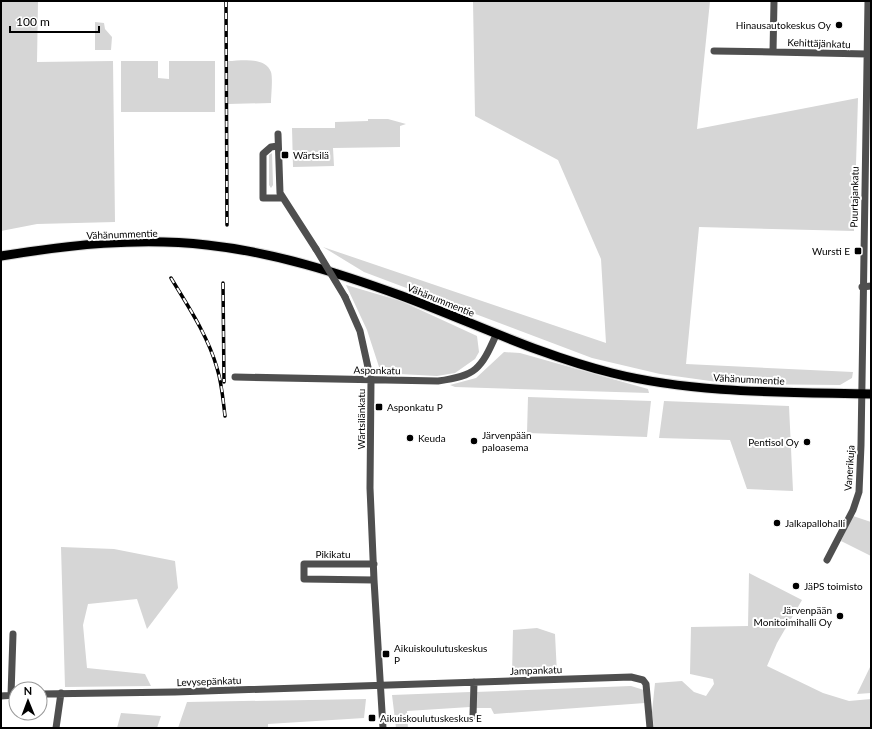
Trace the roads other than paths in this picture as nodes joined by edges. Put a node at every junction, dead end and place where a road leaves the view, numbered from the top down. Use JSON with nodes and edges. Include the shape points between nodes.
{"nodes":[{"id":1,"x":774,"y":1,"type":"edge"},
{"id":2,"x":868,"y":1,"type":"edge"},
{"id":3,"x":714,"y":51,"type":"dead end"},
{"id":4,"x":773,"y":52,"type":"junction"},
{"id":5,"x":867,"y":54,"type":"junction"},
{"id":6,"x":278,"y":134,"type":"dead end"},
{"id":7,"x":278,"y":146,"type":"junction"},
{"id":8,"x":282,"y":198,"type":"junction"},
{"id":9,"x":1,"y":256,"type":"edge"},
{"id":10,"x":871,"y":286,"type":"edge"},
{"id":11,"x":862,"y":287,"type":"junction"},
{"id":12,"x":496,"y":335,"type":"junction"},
{"id":13,"x":235,"y":377,"type":"dead end"},
{"id":14,"x":371,"y":381,"type":"junction"},
{"id":15,"x":861,"y":394,"type":"junction"},
{"id":16,"x":871,"y":394,"type":"edge"},
{"id":17,"x":828,"y":560,"type":"dead end"},
{"id":18,"x":374,"y":564,"type":"junction"},
{"id":19,"x":374,"y":580,"type":"junction"},
{"id":20,"x":13,"y":634,"type":"dead end"},
{"id":21,"x":14,"y":681,"type":"edge"},
{"id":22,"x":474,"y":682,"type":"junction"},
{"id":23,"x":380,"y":686,"type":"junction"},
{"id":24,"x":61,"y":693,"type":"junction"},
{"id":25,"x":48,"y":694,"type":"edge"},
{"id":26,"x":473,"y":716,"type":"dead end"},
{"id":27,"x":56,"y":728,"type":"edge"},
{"id":28,"x":383,"y":728,"type":"edge"},
{"id":29,"x":650,"y":728,"type":"edge"}],
"edges":[{"from":1,"to":4,"type":"street","name":"Kehittäjänkatu"},
{"from":2,"to":5,"type":"street","name":"Puurtajankatu"},
{"from":3,"to":4,"type":"street"},
{"from":4,"to":5,"type":"street","name":"Kehittäjänkatu"},
{"from":5,"to":11,"type":"street","name":"Puurtajankatu"},
{"from":6,"to":7,"type":"street","name":"Wärtsilänkatu"},
{"from":7,"to":8,"type":"street","name":"Wärtsilänkatu"},
{"from":7,"to":8,"type":"street","via":[[271,147],[263,154],[263,198]]},
{"from":8,"to":14,"type":"street","name":"Wärtsilänkatu","bridge":true,"via":[[345,297],[360,331]]},
{"from":9,"to":12,"type":"main road","name":"Vähänummentie","via":[[92,245],[206,245],[273,256],[317,268],[401,296]]},
{"from":10,"to":11,"type":"street"},
{"from":11,"to":15,"type":"street","name":"Puurtajankatu"},
{"from":12,"to":14,"type":"street","name":"Asponkatu","via":[[486,359],[474,371],[456,378],[438,381]]},
{"from":12,"to":15,"type":"main road","name":"Vähänummentie","via":[[560,358],[642,379],[707,387]]},
{"from":13,"to":14,"type":"street","name":"Asponkatu"},
{"from":14,"to":18,"type":"street","name":"Wärtsilänkatu","via":[[370,488]]},
{"from":15,"to":16,"type":"main road","name":"Vähänummentie"},
{"from":15,"to":17,"type":"street","name":"Vanerikuja","via":[[859,492]]},
{"from":18,"to":19,"type":"street","name":"Wärtsilänkatu"},
{"from":18,"to":19,"type":"street","name":"Pikikatu","via":[[304,564],[304,579]]},
{"from":19,"to":23,"type":"street","name":"Wärtsilänkatu"},
{"from":20,"to":21,"type":"street"},
{"from":22,"to":23,"type":"street","name":"Jampankatu"},
{"from":22,"to":26,"type":"street"},
{"from":22,"to":29,"type":"street","name":"Jampankatu","via":[[637,678],[643,680],[648,690]]},
{"from":23,"to":24,"type":"street","name":"Levysepänkatu"},
{"from":23,"to":28,"type":"street","name":"Wärtsilänkatu"},
{"from":24,"to":25,"type":"street","name":"Levysepänkatu"},
{"from":24,"to":27,"type":"street"}]}
